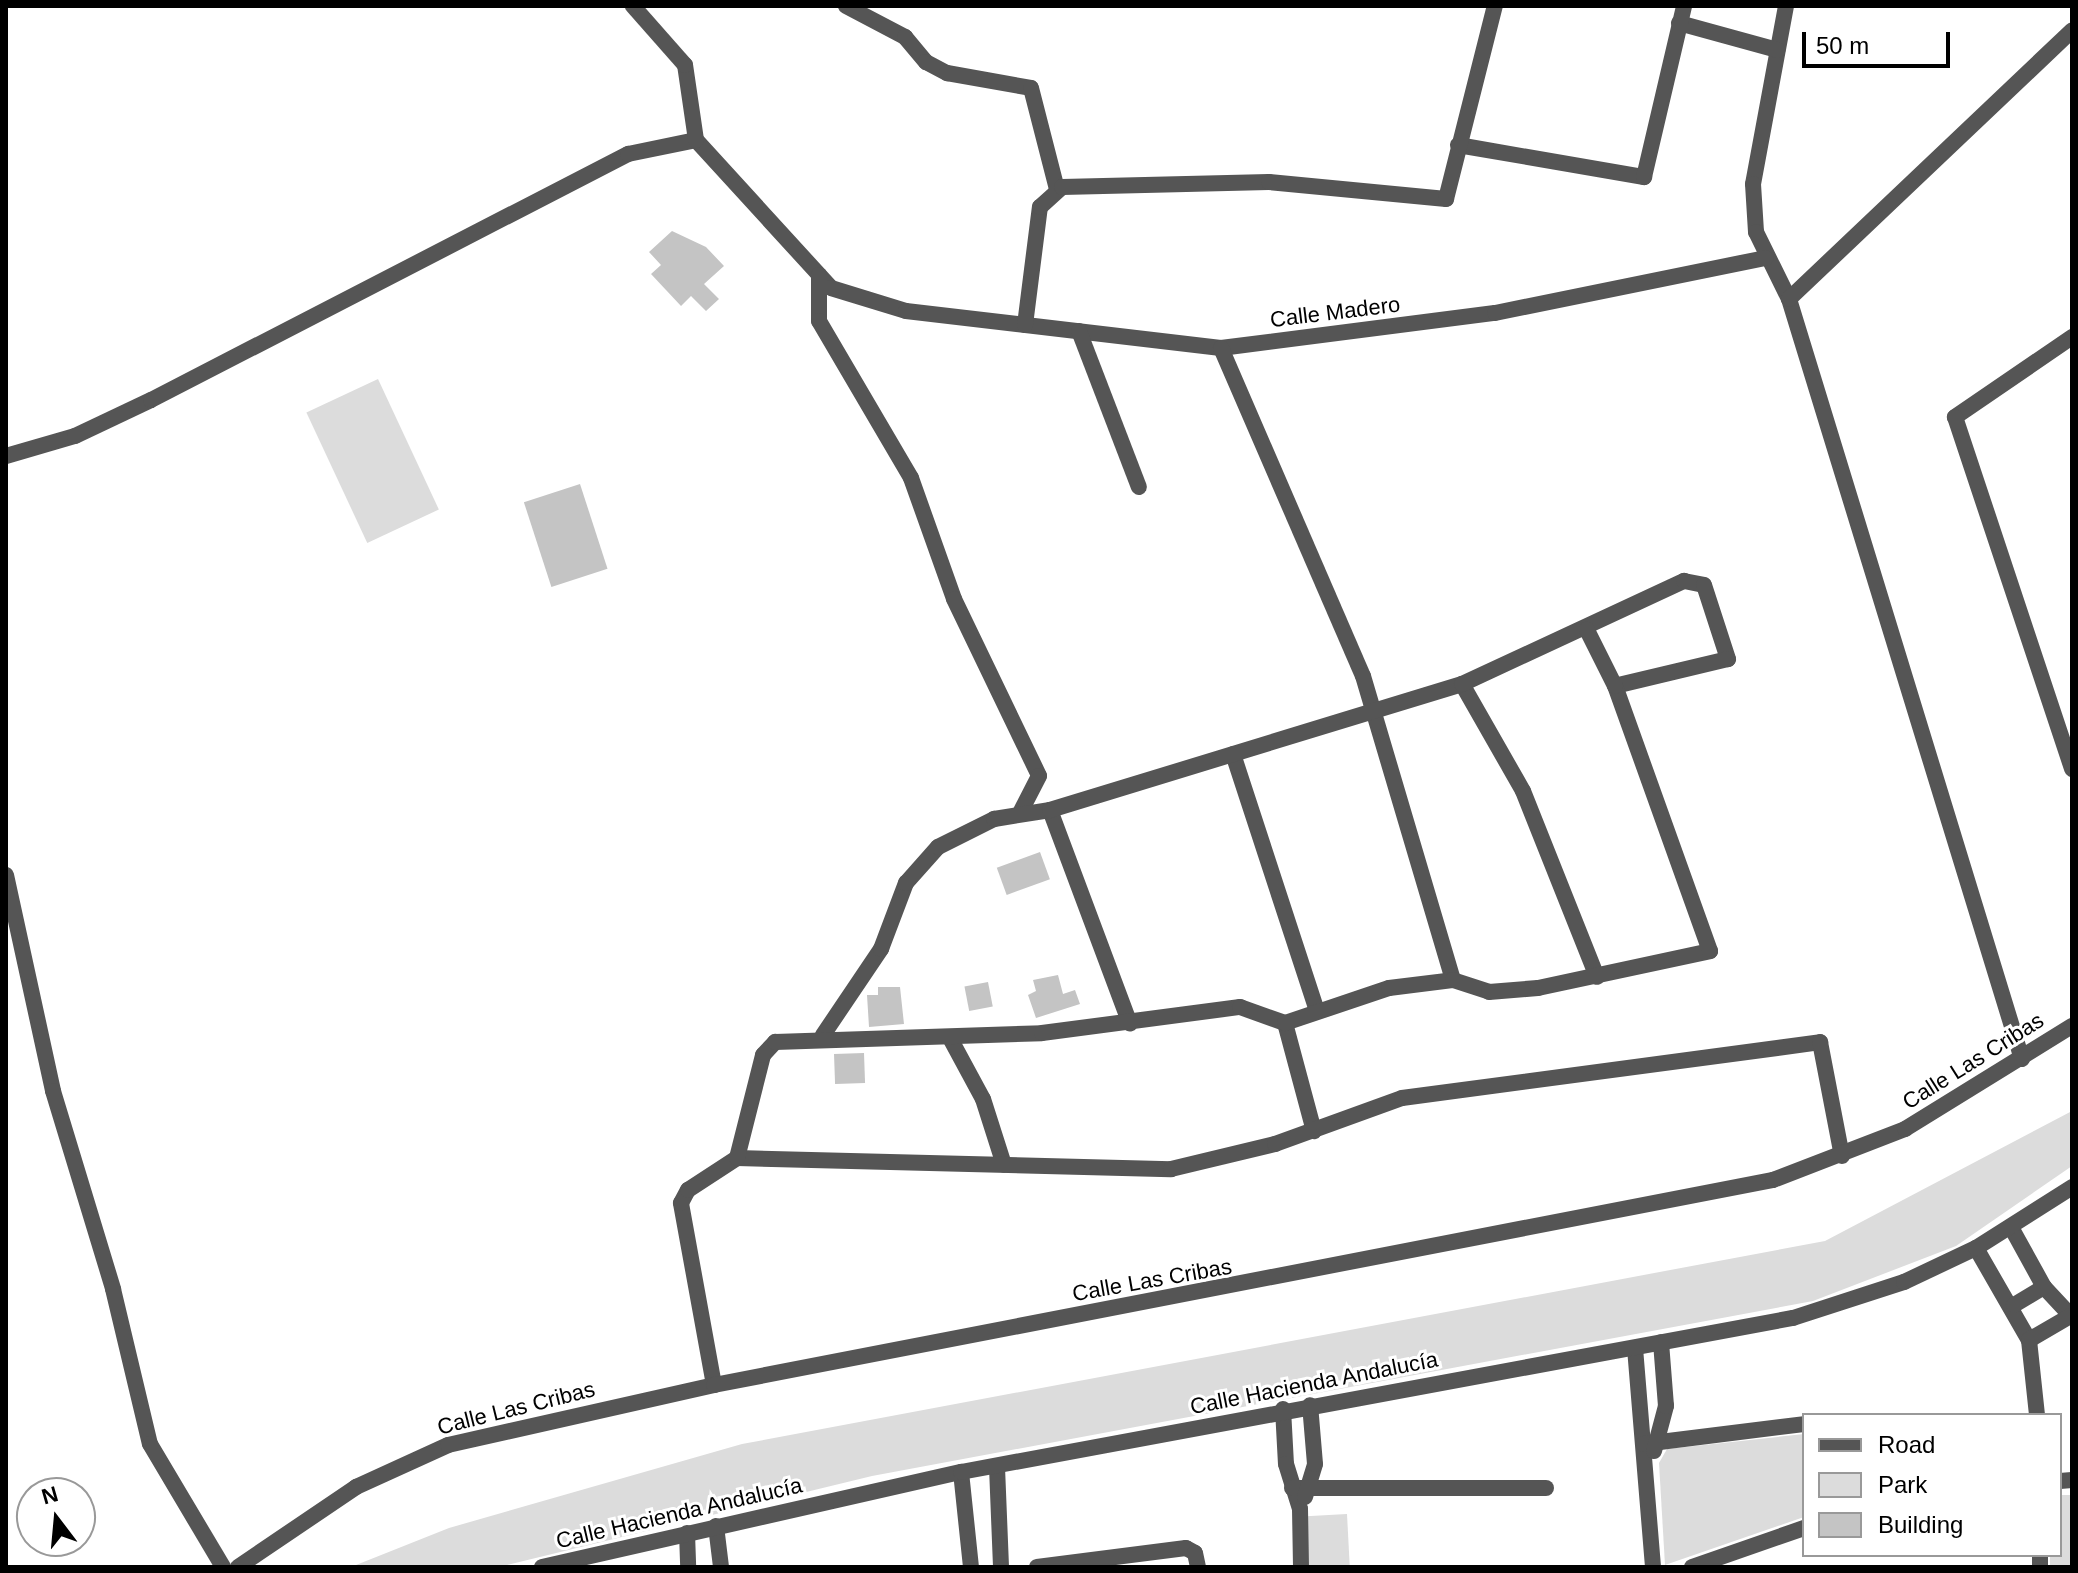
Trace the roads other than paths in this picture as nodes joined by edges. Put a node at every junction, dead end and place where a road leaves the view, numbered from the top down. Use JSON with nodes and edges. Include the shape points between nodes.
{"nodes":[{"id":1,"x":633,"y":6,"type":"edge"},
{"id":2,"x":846,"y":6,"type":"edge"},
{"id":3,"x":1495,"y":6,"type":"edge"},
{"id":4,"x":1684,"y":6,"type":"edge"},
{"id":5,"x":1786,"y":6,"type":"edge"},
{"id":6,"x":1679,"y":23,"type":"junction"},
{"id":7,"x":2072,"y":30,"type":"edge"},
{"id":8,"x":1777,"y":50,"type":"junction"},
{"id":9,"x":696,"y":140,"type":"junction"},
{"id":10,"x":1458,"y":145,"type":"junction"},
{"id":11,"x":1057,"y":189,"type":"junction"},
{"id":12,"x":1765,"y":258,"type":"junction"},
{"id":13,"x":819,"y":275,"type":"junction"},
{"id":14,"x":1789,"y":299,"type":"junction"},
{"id":15,"x":1025,"y":325,"type":"junction"},
{"id":16,"x":1079,"y":331,"type":"junction"},
{"id":17,"x":2072,"y":337,"type":"edge"},
{"id":18,"x":1221,"y":348,"type":"junction"},
{"id":19,"x":6,"y":456,"type":"edge"},
{"id":20,"x":1139,"y":487,"type":"dead end"},
{"id":21,"x":1587,"y":630,"type":"junction"},
{"id":22,"x":1462,"y":684,"type":"junction"},
{"id":23,"x":1615,"y":686,"type":"junction"},
{"id":24,"x":1369,"y":712,"type":"junction"},
{"id":25,"x":1233,"y":754,"type":"junction"},
{"id":26,"x":2072,"y":769,"type":"edge"},
{"id":27,"x":1050,"y":810,"type":"junction"},
{"id":28,"x":1020,"y":813,"type":"junction"},
{"id":29,"x":6,"y":875,"type":"edge"},
{"id":30,"x":1597,"y":977,"type":"junction"},
{"id":31,"x":1453,"y":980,"type":"junction"},
{"id":32,"x":1317,"y":1011,"type":"junction"},
{"id":33,"x":1285,"y":1023,"type":"junction"},
{"id":34,"x":1130,"y":1024,"type":"junction"},
{"id":35,"x":2072,"y":1026,"type":"edge"},
{"id":36,"x":823,"y":1035,"type":"junction"},
{"id":37,"x":950,"y":1038,"type":"junction"},
{"id":38,"x":2022,"y":1059,"type":"junction"},
{"id":39,"x":1314,"y":1131,"type":"junction"},
{"id":40,"x":1842,"y":1156,"type":"junction"},
{"id":41,"x":737,"y":1158,"type":"junction"},
{"id":42,"x":1004,"y":1165,"type":"junction"},
{"id":43,"x":2072,"y":1187,"type":"edge"},
{"id":44,"x":2012,"y":1229,"type":"junction"},
{"id":45,"x":1976,"y":1248,"type":"junction"},
{"id":46,"x":2044,"y":1287,"type":"junction"},
{"id":47,"x":2014,"y":1305,"type":"junction"},
{"id":48,"x":2071,"y":1316,"type":"edge"},
{"id":49,"x":2029,"y":1340,"type":"junction"},
{"id":50,"x":1661,"y":1342,"type":"junction"},
{"id":51,"x":1635,"y":1348,"type":"junction"},
{"id":52,"x":714,"y":1385,"type":"junction"},
{"id":53,"x":1310,"y":1405,"type":"junction"},
{"id":54,"x":1638,"y":1406,"type":"junction"},
{"id":55,"x":1666,"y":1406,"type":"junction"},
{"id":56,"x":1283,"y":1409,"type":"junction"},
{"id":57,"x":2037,"y":1413,"type":"edge"},
{"id":58,"x":1802,"y":1424,"type":"edge"},
{"id":59,"x":1650,"y":1443,"type":"junction"},
{"id":60,"x":1286,"y":1464,"type":"junction"},
{"id":61,"x":1315,"y":1464,"type":"junction"},
{"id":62,"x":997,"y":1467,"type":"junction"},
{"id":63,"x":961,"y":1472,"type":"junction"},
{"id":64,"x":1300,"y":1488,"type":"junction"},
{"id":65,"x":1546,"y":1488,"type":"dead end"},
{"id":66,"x":716,"y":1526,"type":"junction"},
{"id":67,"x":1802,"y":1529,"type":"edge"},
{"id":68,"x":687,"y":1533,"type":"junction"},
{"id":69,"x":223,"y":1567,"type":"edge"},
{"id":70,"x":238,"y":1567,"type":"edge"},
{"id":71,"x":542,"y":1567,"type":"edge"},
{"id":72,"x":688,"y":1567,"type":"edge"},
{"id":73,"x":721,"y":1567,"type":"edge"},
{"id":74,"x":971,"y":1567,"type":"edge"},
{"id":75,"x":1001,"y":1567,"type":"edge"},
{"id":76,"x":1037,"y":1567,"type":"edge"},
{"id":77,"x":1198,"y":1567,"type":"edge"},
{"id":78,"x":1301,"y":1567,"type":"edge"},
{"id":79,"x":1653,"y":1567,"type":"edge"},
{"id":80,"x":1692,"y":1567,"type":"edge"}],
"edges":[{"from":1,"to":9,"type":"street","via":[[685,65]]},
{"from":2,"to":11,"type":"street","via":[[905,37],[926,62],[947,73],[1031,88]]},
{"from":3,"to":10,"type":"street"},
{"from":4,"to":6,"type":"street"},
{"from":5,"to":8,"type":"street"},
{"from":6,"to":8,"type":"street"},
{"from":6,"to":10,"type":"street","via":[[1644,177]]},
{"from":7,"to":14,"type":"street"},
{"from":8,"to":12,"type":"street","via":[[1753,184]]},
{"from":9,"to":13,"type":"street","name":"Calle Madero"},
{"from":9,"to":19,"type":"street","via":[[628,154],[151,400],[75,436]]},
{"from":10,"to":11,"type":"street","via":[[1446,199],[1269,182]]},
{"from":11,"to":15,"type":"street","via":[[1040,207]]},
{"from":12,"to":14,"type":"street"},
{"from":12,"to":18,"type":"street","name":"Calle Madero","via":[[1495,313]]},
{"from":13,"to":15,"type":"street","name":"Calle Madero","via":[[831,288],[906,311]]},
{"from":13,"to":28,"type":"street","via":[[819,321],[911,478],[954,599],[1039,776]]},
{"from":14,"to":38,"type":"street"},
{"from":15,"to":16,"type":"street","name":"Calle Madero"},
{"from":16,"to":18,"type":"street","name":"Calle Madero"},
{"from":16,"to":20,"type":"street"},
{"from":17,"to":26,"type":"street","via":[[1955,417]]},
{"from":18,"to":24,"type":"street","via":[[1363,676]]},
{"from":21,"to":22,"type":"street"},
{"from":21,"to":23,"type":"street"},
{"from":21,"to":23,"type":"street","via":[[1684,581],[1704,585],[1728,659]]},
{"from":22,"to":24,"type":"street"},
{"from":22,"to":30,"type":"street","via":[[1523,791]]},
{"from":23,"to":30,"type":"street","via":[[1710,951]]},
{"from":24,"to":25,"type":"street"},
{"from":24,"to":31,"type":"street"},
{"from":25,"to":27,"type":"street"},
{"from":25,"to":32,"type":"street"},
{"from":27,"to":28,"type":"street"},
{"from":27,"to":34,"type":"street"},
{"from":28,"to":36,"type":"street","via":[[963,834],[919,863],[881,949]]},
{"from":29,"to":69,"type":"street","via":[[53,1091],[113,1289],[150,1444]]},
{"from":30,"to":31,"type":"street","via":[[1489,992]]},
{"from":31,"to":32,"type":"street","via":[[1389,988]]},
{"from":32,"to":33,"type":"street"},
{"from":33,"to":34,"type":"street","via":[[1240,1007],[1193,1009]]},
{"from":33,"to":39,"type":"street"},
{"from":34,"to":37,"type":"street"},
{"from":35,"to":38,"type":"street","name":"Calle Las Cribas"},
{"from":36,"to":37,"type":"street"},
{"from":36,"to":41,"type":"street","via":[[786,1038],[767,1048]]},
{"from":37,"to":42,"type":"street","via":[[983,1099]]},
{"from":38,"to":40,"type":"street","name":"Calle Las Cribas","via":[[1951,1104]]},
{"from":39,"to":40,"type":"street","via":[[1402,1098],[1820,1042]]},
{"from":39,"to":42,"type":"street","via":[[1171,1169]]},
{"from":40,"to":52,"type":"street","name":"Calle Las Cribas","via":[[1716,1194]]},
{"from":41,"to":42,"type":"street"},
{"from":41,"to":52,"type":"street","via":[[688,1190],[681,1203]]},
{"from":43,"to":44,"type":"street","name":"Calle Hacienda Andalucía"},
{"from":44,"to":45,"type":"street","name":"Calle Hacienda Andalucía"},
{"from":44,"to":46,"type":"street"},
{"from":45,"to":47,"type":"street"},
{"from":45,"to":50,"type":"street","name":"Calle Hacienda Andalucía","via":[[1848,1302]]},
{"from":46,"to":47,"type":"street"},
{"from":46,"to":48,"type":"street"},
{"from":47,"to":49,"type":"street"},
{"from":48,"to":49,"type":"street"},
{"from":49,"to":57,"type":"street"},
{"from":50,"to":51,"type":"street","name":"Calle Hacienda Andalucía"},
{"from":50,"to":55,"type":"street"},
{"from":51,"to":53,"type":"street","name":"Calle Hacienda Andalucía"},
{"from":51,"to":54,"type":"street"},
{"from":52,"to":70,"type":"street","name":"Calle Las Cribas","via":[[412,1459],[356,1487]]},
{"from":53,"to":56,"type":"street","name":"Calle Hacienda Andalucía"},
{"from":53,"to":61,"type":"street"},
{"from":54,"to":55,"type":"street"},
{"from":54,"to":59,"type":"street"},
{"from":55,"to":59,"type":"street"},
{"from":56,"to":60,"type":"street"},
{"from":56,"to":62,"type":"street","name":"Calle Hacienda Andalucía"},
{"from":58,"to":59,"type":"street"},
{"from":59,"to":79,"type":"street"},
{"from":60,"to":61,"type":"street"},
{"from":60,"to":64,"type":"street"},
{"from":61,"to":64,"type":"street"},
{"from":62,"to":63,"type":"street","name":"Calle Hacienda Andalucía"},
{"from":62,"to":75,"type":"street"},
{"from":63,"to":66,"type":"street","name":"Calle Hacienda Andalucía"},
{"from":63,"to":74,"type":"street"},
{"from":64,"to":65,"type":"street"},
{"from":64,"to":78,"type":"street"},
{"from":66,"to":68,"type":"street","name":"Calle Hacienda Andalucía"},
{"from":66,"to":73,"type":"street"},
{"from":67,"to":80,"type":"street"},
{"from":68,"to":71,"type":"street","name":"Calle Hacienda Andalucía"},
{"from":68,"to":72,"type":"street"},
{"from":76,"to":77,"type":"street","via":[[1186,1548]]}]}
